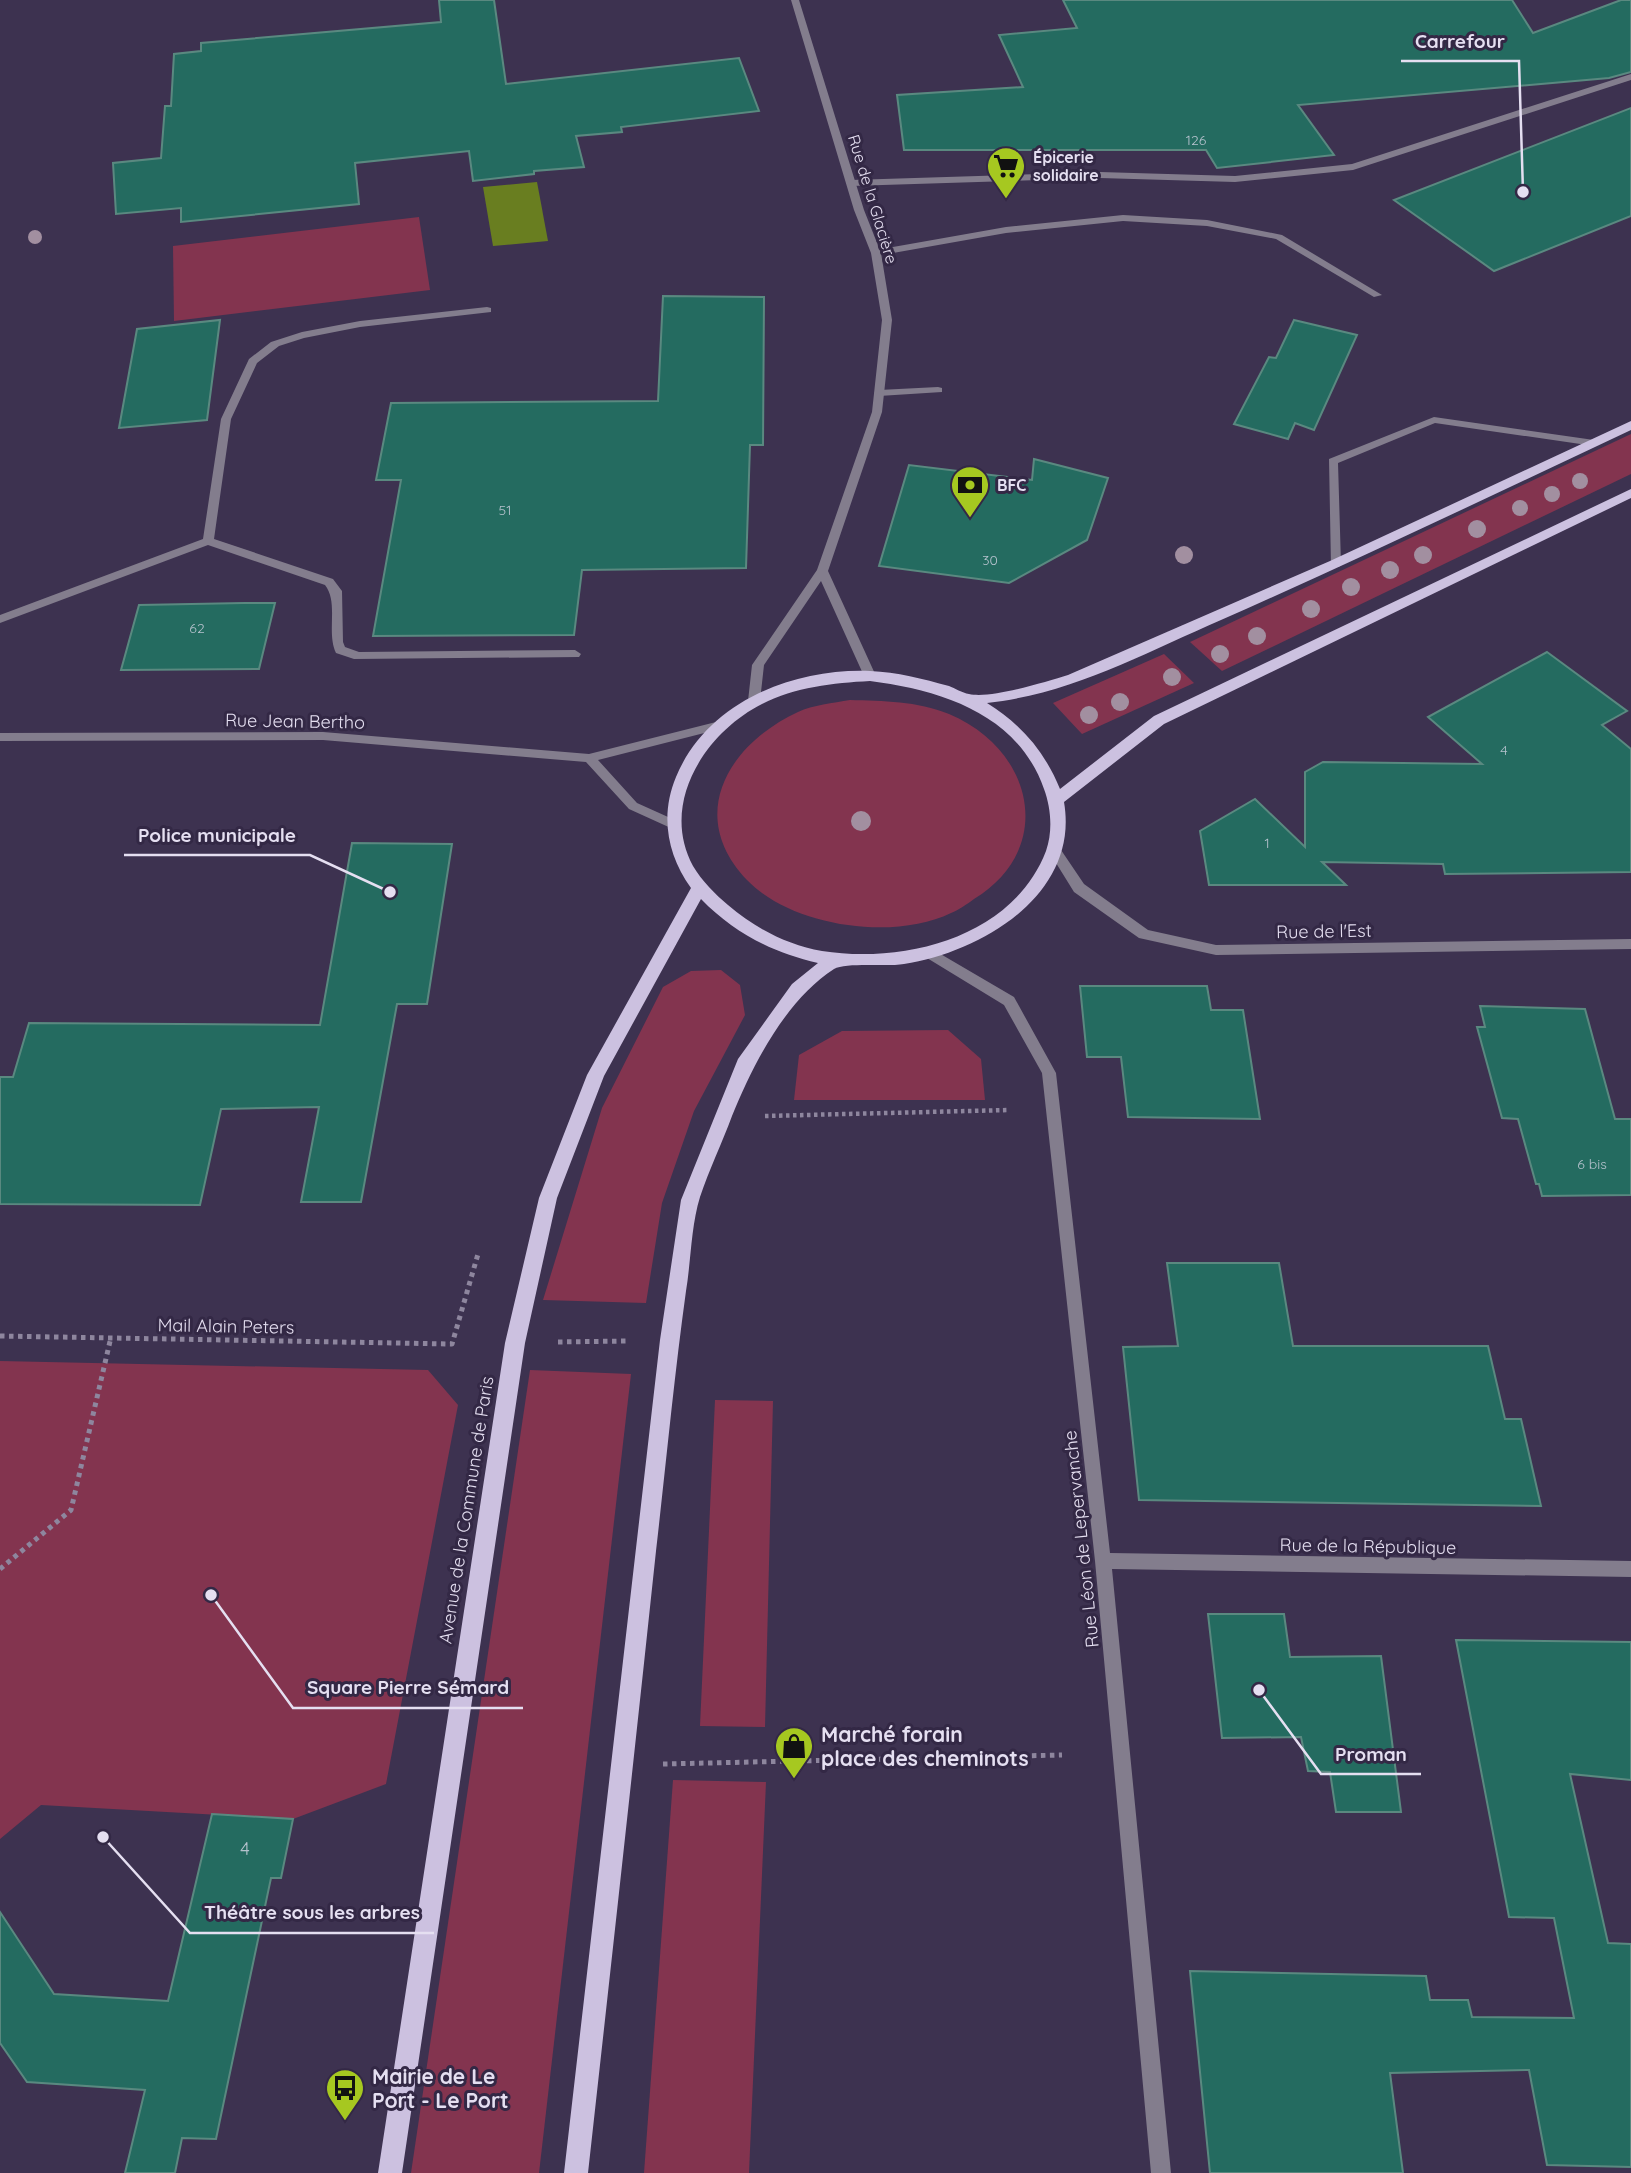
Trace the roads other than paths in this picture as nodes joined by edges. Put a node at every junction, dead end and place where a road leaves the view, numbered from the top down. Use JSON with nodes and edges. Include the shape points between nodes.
{"nodes":[{"id":1,"x":795,"y":0,"type":"edge"},
{"id":2,"x":1631,"y":77,"type":"edge"},
{"id":3,"x":851,"y":183,"type":"junction"},
{"id":4,"x":876,"y":253,"type":"junction"},
{"id":5,"x":1377,"y":295,"type":"dead end"},
{"id":6,"x":487,"y":310,"type":"dead end"},
{"id":7,"x":938,"y":390,"type":"dead end"},
{"id":8,"x":879,"y":393,"type":"junction"},
{"id":9,"x":1631,"y":425,"type":"edge"},
{"id":10,"x":1594,"y":443,"type":"junction"},
{"id":11,"x":1631,"y":492,"type":"edge"},
{"id":12,"x":208,"y":541,"type":"junction"},
{"id":13,"x":1335,"y":564,"type":"junction"},
{"id":14,"x":822,"y":571,"type":"junction"},
{"id":15,"x":0,"y":619,"type":"edge"},
{"id":16,"x":575,"y":654,"type":"dead end"},
{"id":17,"x":870,"y":676,"type":"junction"},
{"id":18,"x":970,"y":700,"type":"junction"},
{"id":19,"x":754,"y":701,"type":"junction"},
{"id":20,"x":720,"y":724,"type":"junction"},
{"id":21,"x":0,"y":737,"type":"edge"},
{"id":22,"x":589,"y":758,"type":"junction"},
{"id":23,"x":1057,"y":799,"type":"junction"},
{"id":24,"x":673,"y":824,"type":"junction"},
{"id":25,"x":1054,"y":850,"type":"junction"},
{"id":26,"x":699,"y":888,"type":"junction"},
{"id":27,"x":1631,"y":944,"type":"edge"},
{"id":28,"x":932,"y":954,"type":"junction"},
{"id":29,"x":835,"y":959,"type":"junction"},
{"id":30,"x":1103,"y":1561,"type":"junction"},
{"id":31,"x":1631,"y":1569,"type":"edge"},
{"id":32,"x":390,"y":2173,"type":"edge"},
{"id":33,"x":576,"y":2173,"type":"edge"},
{"id":34,"x":1161,"y":2173,"type":"edge"}],
"edges":[{"from":1,"to":3,"type":"street","name":"Rue de la Glacière"},
{"from":2,"to":3,"type":"street","via":[[1353,167],[1235,179],[1100,175]]},
{"from":3,"to":4,"type":"street","name":"Rue de la Glacière"},
{"from":4,"to":5,"type":"street","via":[[1006,230],[1123,218],[1207,223],[1279,237]]},
{"from":4,"to":8,"type":"street","name":"Rue de la Glacière","via":[[887,320]]},
{"from":6,"to":12,"type":"street","via":[[302,335],[275,344],[253,361],[226,419]]},
{"from":7,"to":8,"type":"street"},
{"from":8,"to":14,"type":"street","name":"Rue de la Glacière","via":[[877,412]]},
{"from":9,"to":10,"type":"main road"},
{"from":10,"to":13,"type":"main road"},
{"from":10,"to":13,"type":"street","via":[[1434,420],[1333,461]]},
{"from":11,"to":23,"type":"main road","via":[[1159,720]]},
{"from":12,"to":15,"type":"street"},
{"from":12,"to":16,"type":"street","via":[[329,582],[336,591],[340,650],[358,656]]},
{"from":13,"to":18,"type":"main road","via":[[1073,679],[1023,694]]},
{"from":14,"to":17,"type":"street"},
{"from":14,"to":19,"type":"street","name":"Rue de la Glacière","via":[[758,665]]},
{"from":17,"to":18,"type":"main road","via":[[905,679]]},
{"from":17,"to":19,"type":"main road","via":[[830,678]]},
{"from":18,"to":23,"type":"main road","via":[[1010,726],[1040,760]]},
{"from":19,"to":20,"type":"main road"},
{"from":20,"to":22,"type":"street","name":"Rue Jean Bertho"},
{"from":20,"to":24,"type":"main road","via":[[693,753],[677,787]]},
{"from":21,"to":22,"type":"street","name":"Rue Jean Bertho","via":[[323,736]]},
{"from":22,"to":24,"type":"street","via":[[633,806]]},
{"from":23,"to":25,"type":"main road"},
{"from":24,"to":26,"type":"main road","via":[[681,858]]},
{"from":25,"to":27,"type":"street","name":"Rue de l'Est","via":[[1079,888],[1143,934],[1216,950]]},
{"from":25,"to":28,"type":"main road","via":[[1031,894],[989,930]]},
{"from":26,"to":29,"type":"main road","via":[[734,922],[780,946]]},
{"from":26,"to":32,"type":"main road","name":"Avenue de la Commune de Paris","via":[[596,1075],[548,1198],[515,1343]]},
{"from":28,"to":29,"type":"main road","via":[[884,961]]},
{"from":28,"to":30,"type":"street","name":"Rue Léon de Lepervanche","via":[[1009,1001],[1049,1073]]},
{"from":29,"to":33,"type":"main road","via":[[798,989],[744,1064],[690,1200],[670,1340]]},
{"from":30,"to":31,"type":"street","name":"Rue de la République"},
{"from":30,"to":34,"type":"street","name":"Rue Léon de Lepervanche"}]}
